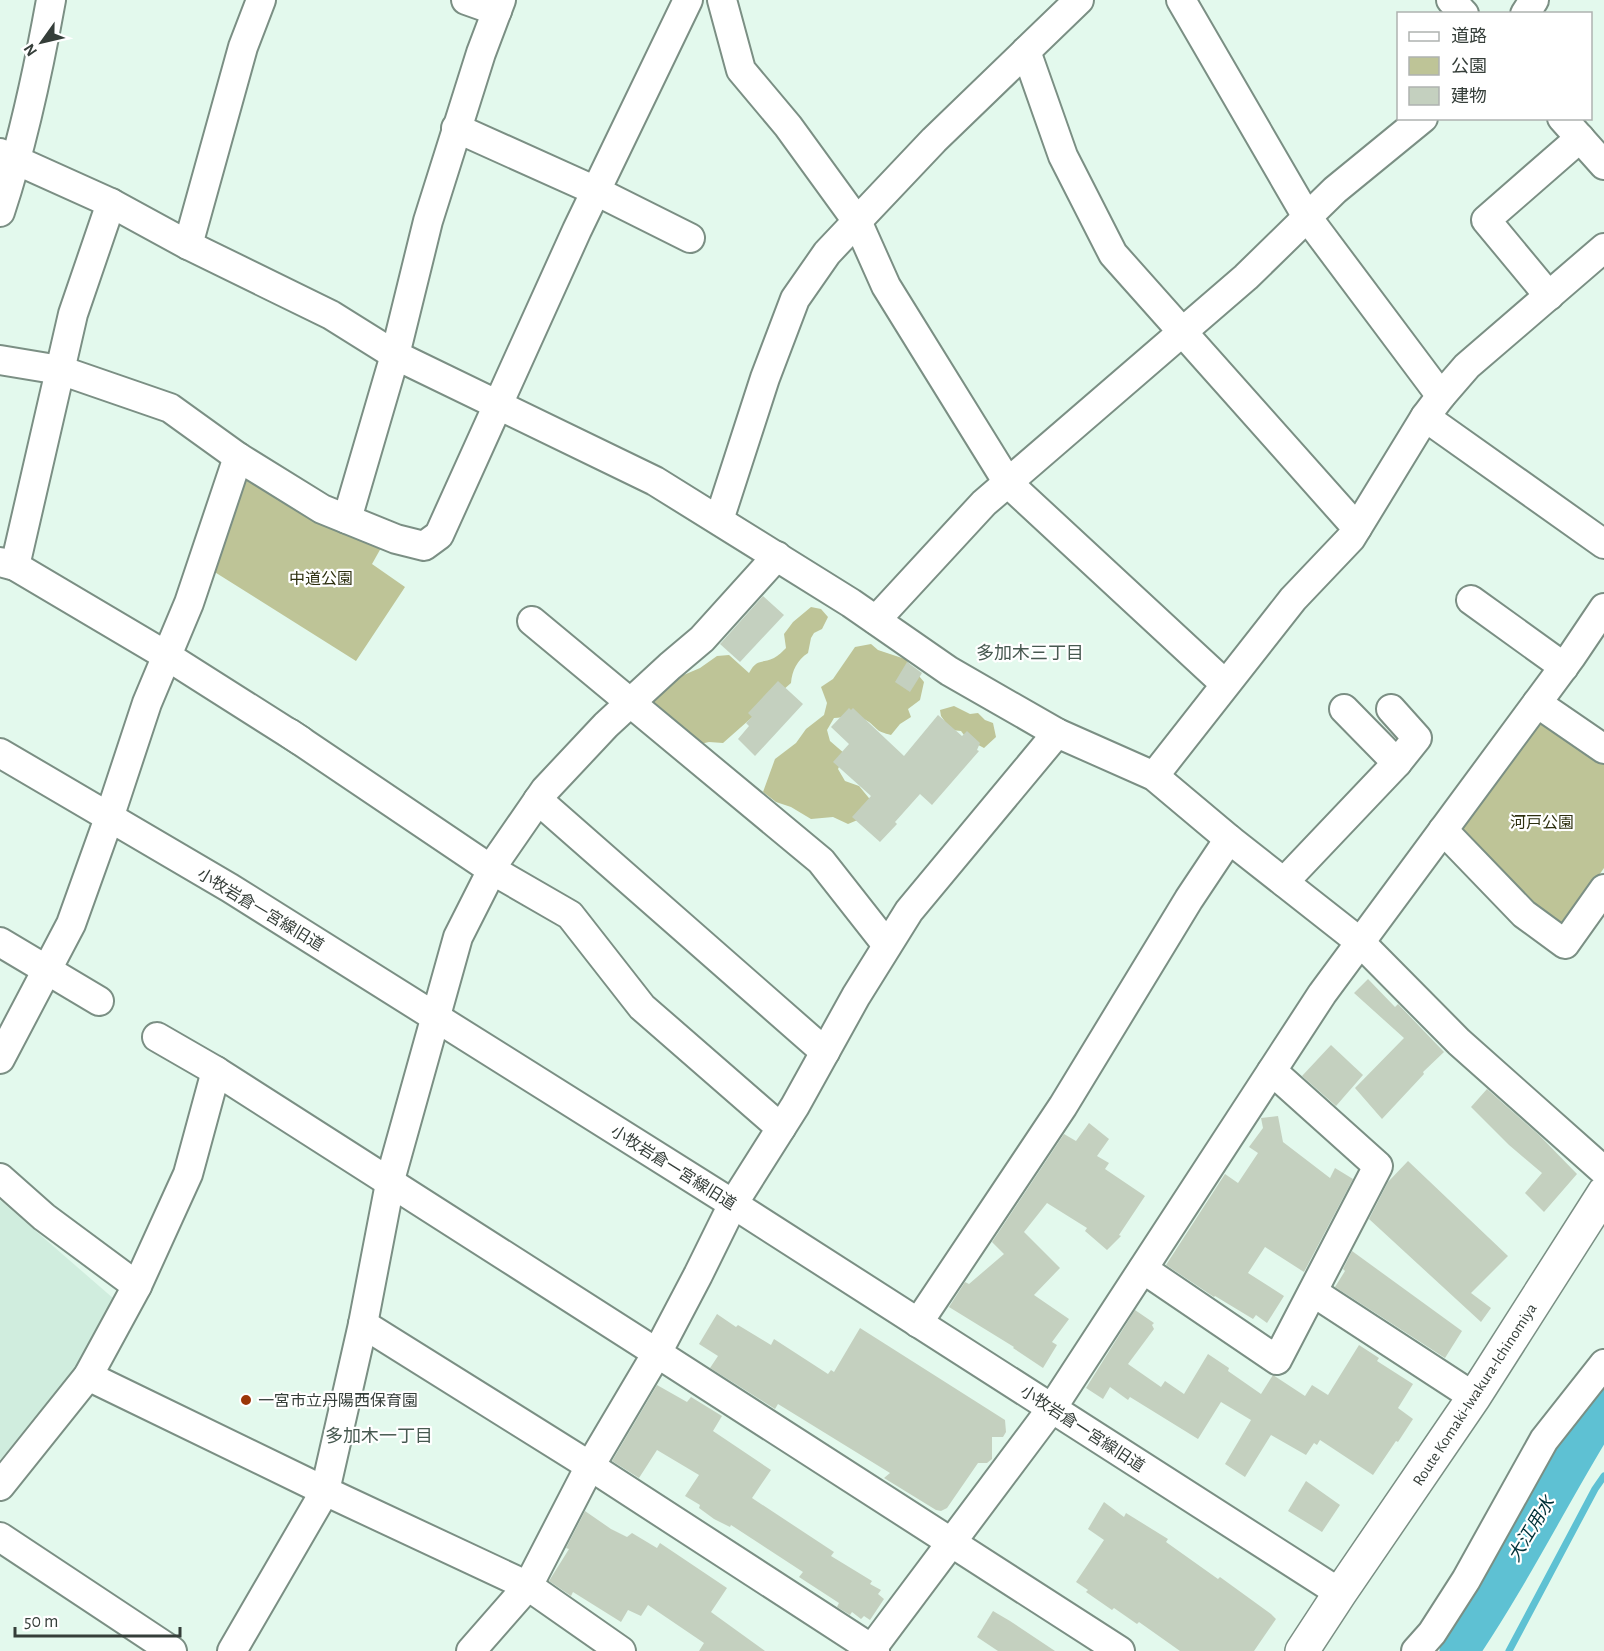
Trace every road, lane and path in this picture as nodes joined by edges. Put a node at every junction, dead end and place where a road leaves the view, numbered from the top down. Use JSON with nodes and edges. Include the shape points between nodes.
{"nodes":[{"id":1,"x":51,"y":0,"type":"edge"},
{"id":2,"x":261,"y":0,"type":"edge"},
{"id":3,"x":466,"y":0,"type":"edge"},
{"id":4,"x":688,"y":0,"type":"edge"},
{"id":5,"x":722,"y":0,"type":"edge"},
{"id":6,"x":1079,"y":0,"type":"edge"},
{"id":7,"x":1181,"y":0,"type":"edge"},
{"id":8,"x":1452,"y":0,"type":"edge"},
{"id":9,"x":499,"y":6,"type":"edge"},
{"id":10,"x":1462,"y":12,"type":"edge"},
{"id":11,"x":1026,"y":51,"type":"junction"},
{"id":12,"x":1421,"y":120,"type":"edge"},
{"id":13,"x":1571,"y":128,"type":"edge"},
{"id":14,"x":456,"y":129,"type":"junction"},
{"id":15,"x":9,"y":157,"type":"edge"},
{"id":16,"x":1604,"y":165,"type":"edge"},
{"id":17,"x":596,"y":191,"type":"junction"},
{"id":18,"x":111,"y":203,"type":"junction"},
{"id":19,"x":0,"y":212,"type":"edge"},
{"id":20,"x":1307,"y":216,"type":"junction"},
{"id":21,"x":857,"y":221,"type":"junction"},
{"id":22,"x":690,"y":238,"type":"dead end"},
{"id":23,"x":188,"y":245,"type":"junction"},
{"id":24,"x":1604,"y":248,"type":"edge"},
{"id":25,"x":1549,"y":296,"type":"junction"},
{"id":26,"x":1182,"y":333,"type":"junction"},
{"id":27,"x":395,"y":355,"type":"junction"},
{"id":28,"x":0,"y":360,"type":"edge"},
{"id":29,"x":60,"y":370,"type":"junction"},
{"id":30,"x":498,"y":405,"type":"junction"},
{"id":31,"x":1433,"y":406,"type":"junction"},
{"id":32,"x":238,"y":457,"type":"junction"},
{"id":33,"x":1008,"y":483,"type":"junction"},
{"id":34,"x":347,"y":519,"type":"junction"},
{"id":35,"x":719,"y":520,"type":"junction"},
{"id":36,"x":1357,"y":528,"type":"junction"},
{"id":37,"x":1604,"y":544,"type":"edge"},
{"id":38,"x":777,"y":556,"type":"junction"},
{"id":39,"x":8,"y":564,"type":"edge"},
{"id":40,"x":1471,"y":600,"type":"dead end"},
{"id":41,"x":1604,"y":608,"type":"edge"},
{"id":42,"x":876,"y":620,"type":"junction"},
{"id":43,"x":532,"y":621,"type":"dead end"},
{"id":44,"x":167,"y":656,"type":"junction"},
{"id":45,"x":1564,"y":667,"type":"junction"},
{"id":46,"x":1225,"y":684,"type":"junction"},
{"id":47,"x":629,"y":703,"type":"junction"},
{"id":48,"x":1537,"y":703,"type":"junction"},
{"id":49,"x":1344,"y":709,"type":"dead end"},
{"id":50,"x":1391,"y":709,"type":"dead end"},
{"id":51,"x":1057,"y":733,"type":"junction"},
{"id":52,"x":1604,"y":749,"type":"edge"},
{"id":53,"x":0,"y":753,"type":"edge"},
{"id":54,"x":1397,"y":763,"type":"junction"},
{"id":55,"x":1154,"y":776,"type":"junction"},
{"id":56,"x":538,"y":800,"type":"junction"},
{"id":57,"x":109,"y":818,"type":"junction"},
{"id":58,"x":1443,"y":830,"type":"junction"},
{"id":59,"x":1229,"y":839,"type":"junction"},
{"id":60,"x":492,"y":870,"type":"junction"},
{"id":61,"x":1284,"y":882,"type":"junction"},
{"id":62,"x":1604,"y":889,"type":"edge"},
{"id":63,"x":0,"y":942,"type":"edge"},
{"id":64,"x":1360,"y":942,"type":"junction"},
{"id":65,"x":887,"y":945,"type":"junction"},
{"id":66,"x":47,"y":970,"type":"junction"},
{"id":67,"x":99,"y":1001,"type":"dead end"},
{"id":68,"x":434,"y":1016,"type":"junction"},
{"id":69,"x":157,"y":1037,"type":"dead end"},
{"id":70,"x":825,"y":1052,"type":"junction"},
{"id":71,"x":0,"y":1059,"type":"edge"},
{"id":72,"x":216,"y":1071,"type":"junction"},
{"id":73,"x":1272,"y":1071,"type":"junction"},
{"id":74,"x":781,"y":1128,"type":"junction"},
{"id":75,"x":1604,"y":1171,"type":"edge"},
{"id":76,"x":0,"y":1178,"type":"edge"},
{"id":77,"x":390,"y":1184,"type":"junction"},
{"id":78,"x":1604,"y":1193,"type":"edge"},
{"id":79,"x":733,"y":1204,"type":"junction"},
{"id":80,"x":1143,"y":1269,"type":"junction"},
{"id":81,"x":137,"y":1286,"type":"junction"},
{"id":82,"x":1313,"y":1292,"type":"junction"},
{"id":83,"x":918,"y":1323,"type":"junction"},
{"id":84,"x":363,"y":1324,"type":"junction"},
{"id":85,"x":657,"y":1353,"type":"junction"},
{"id":86,"x":1604,"y":1364,"type":"edge"},
{"id":87,"x":88,"y":1376,"type":"junction"},
{"id":88,"x":1474,"y":1397,"type":"junction"},
{"id":89,"x":1052,"y":1408,"type":"junction"},
{"id":90,"x":590,"y":1466,"type":"junction"},
{"id":91,"x":0,"y":1486,"type":"edge"},
{"id":92,"x":325,"y":1491,"type":"junction"},
{"id":93,"x":0,"y":1537,"type":"edge"},
{"id":94,"x":952,"y":1542,"type":"junction"},
{"id":95,"x":528,"y":1586,"type":"junction"},
{"id":96,"x":1340,"y":1593,"type":"junction"},
{"id":97,"x":872,"y":1650,"type":"edge"},
{"id":98,"x":172,"y":1651,"type":"edge"},
{"id":99,"x":232,"y":1651,"type":"edge"},
{"id":100,"x":471,"y":1651,"type":"edge"},
{"id":101,"x":621,"y":1651,"type":"edge"},
{"id":102,"x":1120,"y":1651,"type":"edge"},
{"id":103,"x":1302,"y":1651,"type":"edge"},
{"id":104,"x":1416,"y":1651,"type":"edge"}],
"edges":[{"from":1,"to":15,"type":"street","via":[[40,60]]},
{"from":2,"to":23,"type":"street","via":[[243,47]]},
{"from":3,"to":9,"type":"street"},
{"from":4,"to":17,"type":"street"},
{"from":5,"to":21,"type":"street","via":[[741,70],[788,126]]},
{"from":6,"to":11,"type":"street"},
{"from":7,"to":20,"type":"street"},
{"from":8,"to":10,"type":"street"},
{"from":9,"to":14,"type":"street"},
{"from":11,"to":21,"type":"street"},
{"from":11,"to":26,"type":"street","via":[[1063,156],[1113,254]]},
{"from":12,"to":20,"type":"street"},
{"from":13,"to":16,"type":"street"},
{"from":13,"to":25,"type":"street","via":[[1486,220]]},
{"from":14,"to":17,"type":"street"},
{"from":14,"to":27,"type":"street","via":[[428,221]]},
{"from":15,"to":18,"type":"street"},
{"from":15,"to":19,"type":"street"},
{"from":17,"to":22,"type":"street"},
{"from":17,"to":30,"type":"street"},
{"from":18,"to":23,"type":"street"},
{"from":18,"to":29,"type":"street","via":[[73,314]]},
{"from":20,"to":26,"type":"street"},
{"from":20,"to":31,"type":"street"},
{"from":21,"to":33,"type":"street","via":[[886,286]]},
{"from":21,"to":35,"type":"street","via":[[826,253],[795,299]]},
{"from":23,"to":27,"type":"street","via":[[331,315]]},
{"from":24,"to":25,"type":"street"},
{"from":25,"to":31,"type":"street","via":[[1467,366]]},
{"from":26,"to":33,"type":"street"},
{"from":26,"to":36,"type":"street"},
{"from":27,"to":30,"type":"street"},
{"from":27,"to":34,"type":"street"},
{"from":28,"to":29,"type":"street"},
{"from":29,"to":32,"type":"street","via":[[170,408]]},
{"from":29,"to":39,"type":"street"},
{"from":30,"to":34,"type":"street","via":[[440,535],[424,546]]},
{"from":30,"to":35,"type":"street","via":[[655,481]]},
{"from":31,"to":36,"type":"street"},
{"from":31,"to":37,"type":"street"},
{"from":32,"to":34,"type":"street","via":[[322,509]]},
{"from":32,"to":44,"type":"street"},
{"from":33,"to":42,"type":"street","via":[[984,503]]},
{"from":33,"to":46,"type":"street"},
{"from":35,"to":38,"type":"street"},
{"from":36,"to":46,"type":"street"},
{"from":38,"to":42,"type":"street"},
{"from":38,"to":47,"type":"street","via":[[702,639]]},
{"from":39,"to":44,"type":"street"},
{"from":40,"to":45,"type":"street"},
{"from":41,"to":45,"type":"street"},
{"from":42,"to":51,"type":"street","via":[[949,671]]},
{"from":43,"to":47,"type":"street"},
{"from":44,"to":57,"type":"street","via":[[147,702]]},
{"from":44,"to":60,"type":"street"},
{"from":45,"to":48,"type":"street"},
{"from":46,"to":55,"type":"street"},
{"from":47,"to":56,"type":"street"},
{"from":47,"to":65,"type":"street","via":[[821,861]]},
{"from":48,"to":52,"type":"street"},
{"from":48,"to":58,"type":"street"},
{"from":49,"to":54,"type":"street"},
{"from":50,"to":54,"type":"street","via":[[1418,738]]},
{"from":51,"to":55,"type":"street"},
{"from":51,"to":65,"type":"street","via":[[909,911]]},
{"from":53,"to":57,"type":"street","name":"小牧岩倉一宮線旧道"},
{"from":54,"to":61,"type":"street"},
{"from":55,"to":59,"type":"street"},
{"from":56,"to":60,"type":"street"},
{"from":56,"to":70,"type":"street"},
{"from":57,"to":66,"type":"street","via":[[70,924]]},
{"from":57,"to":68,"type":"street","name":"小牧岩倉一宮線旧道","via":[[230,888]]},
{"from":58,"to":62,"type":"street","via":[[1524,914],[1565,944]]},
{"from":58,"to":64,"type":"street"},
{"from":59,"to":61,"type":"street"},
{"from":59,"to":83,"type":"street","via":[[1063,1106]]},
{"from":60,"to":68,"type":"street","via":[[458,936]]},
{"from":60,"to":74,"type":"street","via":[[570,915],[642,1007]]},
{"from":61,"to":64,"type":"street"},
{"from":63,"to":66,"type":"street"},
{"from":64,"to":73,"type":"street"},
{"from":64,"to":75,"type":"street","via":[[1459,1042]]},
{"from":65,"to":70,"type":"street"},
{"from":66,"to":67,"type":"street"},
{"from":66,"to":71,"type":"street"},
{"from":68,"to":77,"type":"street"},
{"from":68,"to":79,"type":"street","name":"小牧岩倉一宮線旧道"},
{"from":69,"to":72,"type":"street"},
{"from":70,"to":74,"type":"street"},
{"from":72,"to":77,"type":"street"},
{"from":72,"to":81,"type":"street","via":[[188,1174]]},
{"from":73,"to":80,"type":"street"},
{"from":73,"to":82,"type":"street","via":[[1378,1166]]},
{"from":74,"to":79,"type":"street"},
{"from":76,"to":81,"type":"street"},
{"from":77,"to":84,"type":"street"},
{"from":77,"to":85,"type":"street"},
{"from":78,"to":88,"type":"main road","name":"Route Komaki-Iwakura-Ichinomiya"},
{"from":79,"to":83,"type":"street","name":"小牧岩倉一宮線旧道"},
{"from":79,"to":85,"type":"street"},
{"from":80,"to":82,"type":"street","via":[[1277,1360]]},
{"from":80,"to":89,"type":"street"},
{"from":81,"to":87,"type":"street"},
{"from":82,"to":88,"type":"street"},
{"from":83,"to":89,"type":"street","name":"小牧岩倉一宮線旧道"},
{"from":84,"to":90,"type":"street"},
{"from":84,"to":92,"type":"street"},
{"from":85,"to":90,"type":"street"},
{"from":85,"to":94,"type":"street"},
{"from":86,"to":104,"type":"street","via":[[1544,1440],[1466,1580]]},
{"from":87,"to":91,"type":"street"},
{"from":87,"to":92,"type":"street"},
{"from":88,"to":96,"type":"main road","name":"Route Komaki-Iwakura-Ichinomiya"},
{"from":89,"to":94,"type":"street"},
{"from":89,"to":96,"type":"street","name":"小牧岩倉一宮線旧道"},
{"from":90,"to":95,"type":"street"},
{"from":90,"to":97,"type":"street"},
{"from":92,"to":95,"type":"street"},
{"from":92,"to":99,"type":"street"},
{"from":93,"to":98,"type":"street"},
{"from":94,"to":97,"type":"street"},
{"from":94,"to":102,"type":"street"},
{"from":95,"to":100,"type":"street"},
{"from":95,"to":101,"type":"street"},
{"from":96,"to":103,"type":"main road","name":"Route Komaki-Iwakura-Ichinomiya"}]}
